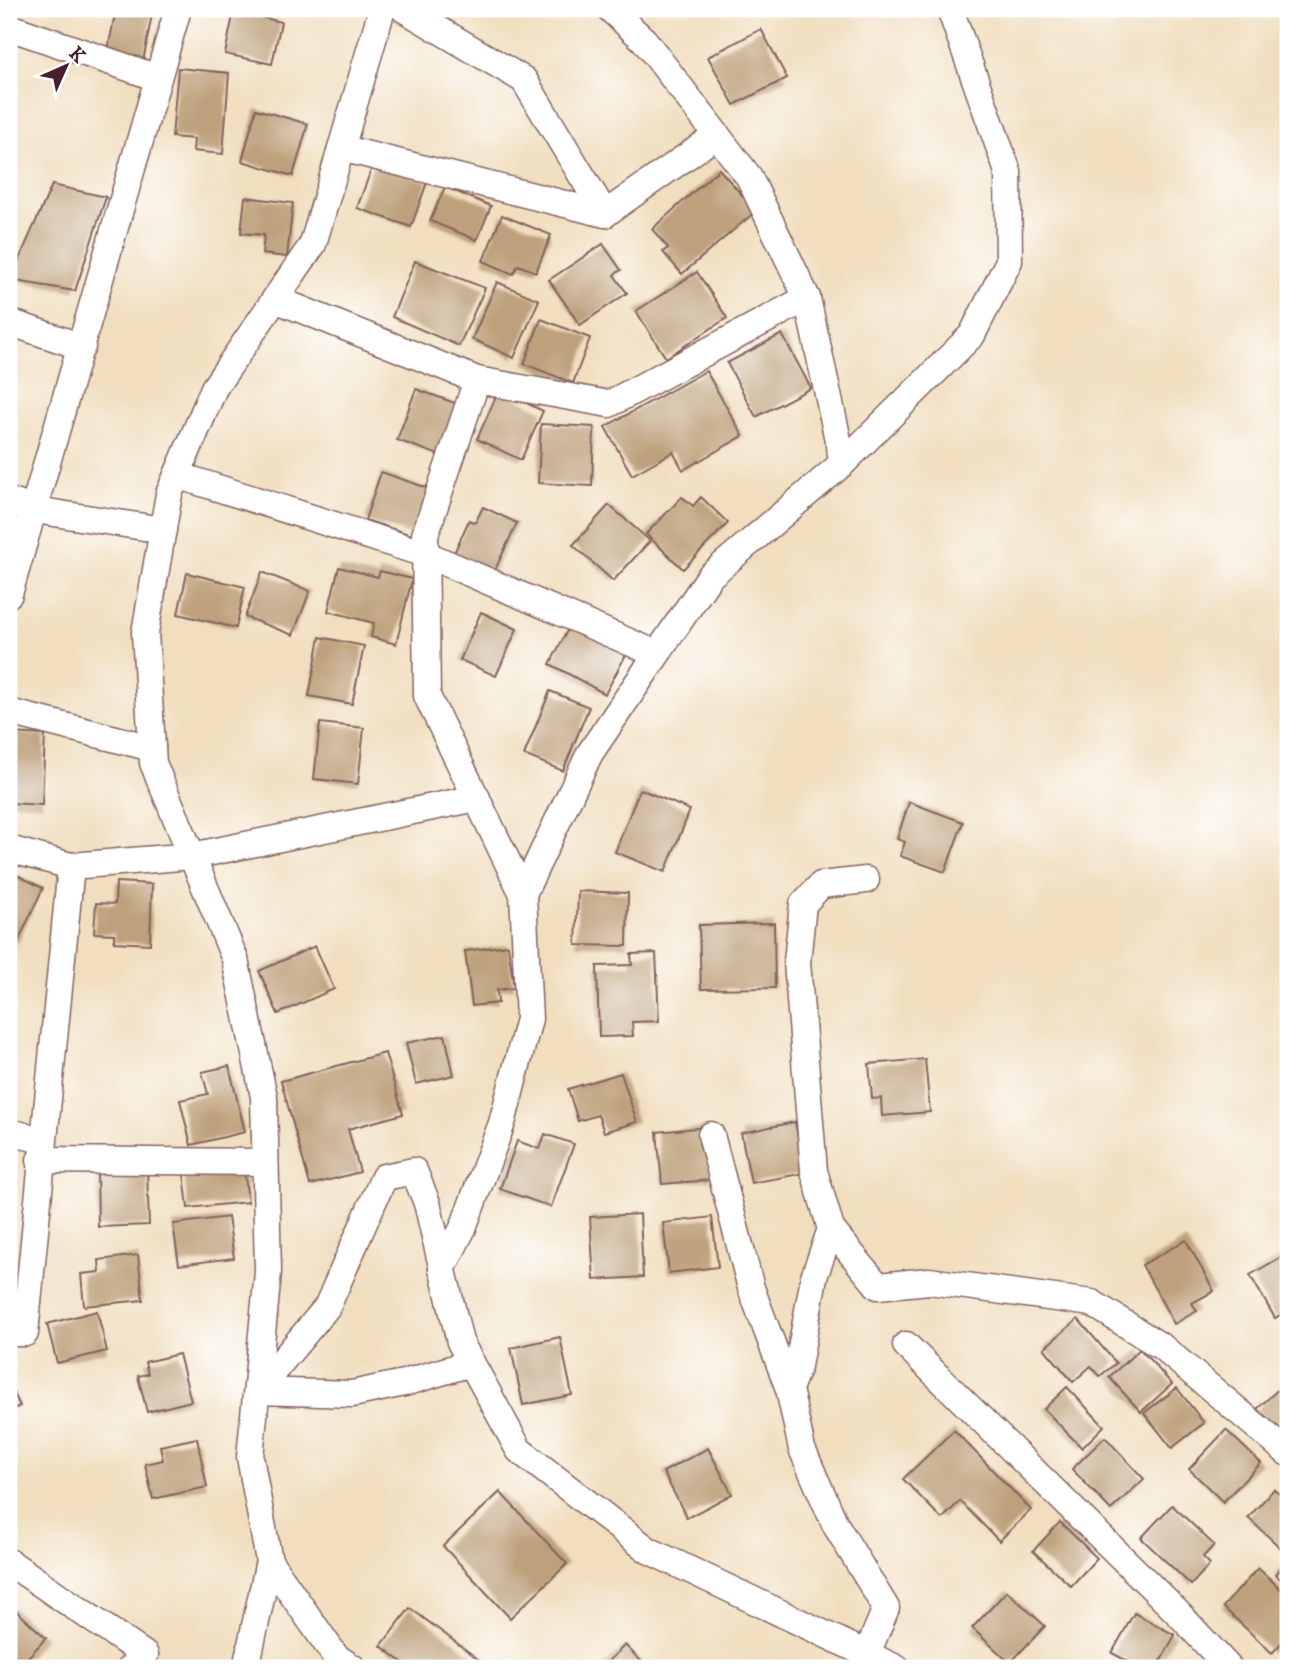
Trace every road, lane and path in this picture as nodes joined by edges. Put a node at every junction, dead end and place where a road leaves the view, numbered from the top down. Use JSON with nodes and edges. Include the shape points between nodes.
{"nodes":[{"id":1,"x":178,"y":9,"type":"edge"},
{"id":2,"x":382,"y":9,"type":"edge"},
{"id":3,"x":404,"y":9,"type":"edge"},
{"id":4,"x":610,"y":9,"type":"edge"},
{"id":5,"x":950,"y":9,"type":"edge"},
{"id":6,"x":9,"y":27,"type":"edge"},
{"id":7,"x":158,"y":78,"type":"junction"},
{"id":8,"x":718,"y":135,"type":"junction"},
{"id":9,"x":341,"y":148,"type":"junction"},
{"id":10,"x":605,"y":214,"type":"junction"},
{"id":11,"x":807,"y":298,"type":"junction"},
{"id":12,"x":275,"y":299,"type":"junction"},
{"id":13,"x":9,"y":322,"type":"edge"},
{"id":14,"x":82,"y":347,"type":"junction"},
{"id":15,"x":477,"y":380,"type":"junction"},
{"id":16,"x":843,"y":463,"type":"junction"},
{"id":17,"x":177,"y":475,"type":"junction"},
{"id":18,"x":9,"y":501,"type":"edge"},
{"id":19,"x":35,"y":510,"type":"junction"},
{"id":20,"x":163,"y":530,"type":"junction"},
{"id":21,"x":425,"y":554,"type":"junction"},
{"id":22,"x":9,"y":594,"type":"edge"},
{"id":23,"x":657,"y":654,"type":"junction"},
{"id":24,"x":9,"y":712,"type":"edge"},
{"id":25,"x":152,"y":748,"type":"junction"},
{"id":26,"x":477,"y":799,"type":"junction"},
{"id":27,"x":9,"y":849,"type":"edge"},
{"id":28,"x":192,"y":856,"type":"junction"},
{"id":29,"x":71,"y":866,"type":"junction"},
{"id":30,"x":866,"y":880,"type":"dead end"},
{"id":31,"x":523,"y":894,"type":"junction"},
{"id":32,"x":9,"y":1132,"type":"edge"},
{"id":33,"x":711,"y":1135,"type":"dead end"},
{"id":34,"x":41,"y":1150,"type":"junction"},
{"id":35,"x":265,"y":1162,"type":"junction"},
{"id":36,"x":831,"y":1229,"type":"junction"},
{"id":37,"x":442,"y":1269,"type":"junction"},
{"id":38,"x":9,"y":1333,"type":"edge"},
{"id":39,"x":906,"y":1345,"type":"dead end"},
{"id":40,"x":471,"y":1363,"type":"junction"},
{"id":41,"x":789,"y":1390,"type":"junction"},
{"id":42,"x":257,"y":1391,"type":"junction"},
{"id":43,"x":1288,"y":1453,"type":"edge"},
{"id":44,"x":269,"y":1561,"type":"junction"},
{"id":45,"x":9,"y":1562,"type":"edge"},
{"id":46,"x":867,"y":1654,"type":"junction"},
{"id":47,"x":130,"y":1668,"type":"edge"},
{"id":48,"x":246,"y":1668,"type":"edge"},
{"id":49,"x":353,"y":1668,"type":"edge"},
{"id":50,"x":896,"y":1668,"type":"edge"},
{"id":51,"x":1229,"y":1668,"type":"edge"}],
"edges":[{"from":1,"to":7,"type":"street"},
{"from":2,"to":9,"type":"street"},
{"from":3,"to":10,"type":"street","via":[[524,80]]},
{"from":4,"to":8,"type":"street","via":[[644,40]]},
{"from":5,"to":16,"type":"street","via":[[1008,172],[1009,261],[972,335]]},
{"from":6,"to":7,"type":"street"},
{"from":7,"to":14,"type":"street"},
{"from":8,"to":10,"type":"street"},
{"from":8,"to":11,"type":"street","via":[[749,177]]},
{"from":9,"to":10,"type":"street"},
{"from":9,"to":12,"type":"street","via":[[313,244]]},
{"from":11,"to":15,"type":"street","via":[[609,404]]},
{"from":11,"to":16,"type":"street"},
{"from":12,"to":15,"type":"street"},
{"from":12,"to":17,"type":"street","via":[[214,388]]},
{"from":13,"to":14,"type":"street"},
{"from":14,"to":19,"type":"street"},
{"from":15,"to":21,"type":"street","via":[[425,535]]},
{"from":16,"to":23,"type":"street","via":[[710,576]]},
{"from":17,"to":20,"type":"street"},
{"from":17,"to":21,"type":"street"},
{"from":18,"to":19,"type":"street"},
{"from":19,"to":20,"type":"street"},
{"from":19,"to":22,"type":"street"},
{"from":20,"to":25,"type":"street","via":[[145,633]]},
{"from":21,"to":23,"type":"street"},
{"from":21,"to":26,"type":"street","via":[[427,696]]},
{"from":23,"to":31,"type":"street","via":[[590,753]]},
{"from":24,"to":25,"type":"street"},
{"from":25,"to":28,"type":"street","via":[[153,763]]},
{"from":26,"to":28,"type":"street"},
{"from":26,"to":31,"type":"street"},
{"from":27,"to":29,"type":"street"},
{"from":28,"to":29,"type":"street"},
{"from":28,"to":35,"type":"street","via":[[235,959],[264,1097]]},
{"from":29,"to":34,"type":"street"},
{"from":30,"to":36,"type":"street","via":[[821,885],[803,904],[797,962],[814,1171]]},
{"from":31,"to":37,"type":"street","via":[[529,1019],[502,1123],[463,1228]]},
{"from":32,"to":34,"type":"street"},
{"from":33,"to":41,"type":"street","via":[[751,1288]]},
{"from":34,"to":35,"type":"street"},
{"from":34,"to":38,"type":"street","via":[[25,1333]]},
{"from":35,"to":42,"type":"street","via":[[268,1272]]},
{"from":36,"to":41,"type":"street","via":[[814,1276],[798,1366]]},
{"from":36,"to":43,"type":"street","via":[[878,1286],[929,1281],[1092,1303],[1162,1347]]},
{"from":37,"to":40,"type":"street","via":[[460,1342]]},
{"from":37,"to":42,"type":"street","via":[[427,1203],[414,1171],[384,1177],[327,1307]]},
{"from":39,"to":51,"type":"street"},
{"from":40,"to":42,"type":"street","via":[[352,1394]]},
{"from":40,"to":46,"type":"street","via":[[519,1450],[648,1550]]},
{"from":41,"to":46,"type":"street","via":[[802,1449],[835,1524],[886,1608]]},
{"from":42,"to":44,"type":"street","via":[[250,1457]]},
{"from":44,"to":48,"type":"street"},
{"from":44,"to":49,"type":"street","via":[[336,1657]]},
{"from":45,"to":47,"type":"street","via":[[145,1655]]},
{"from":46,"to":50,"type":"street"}]}
